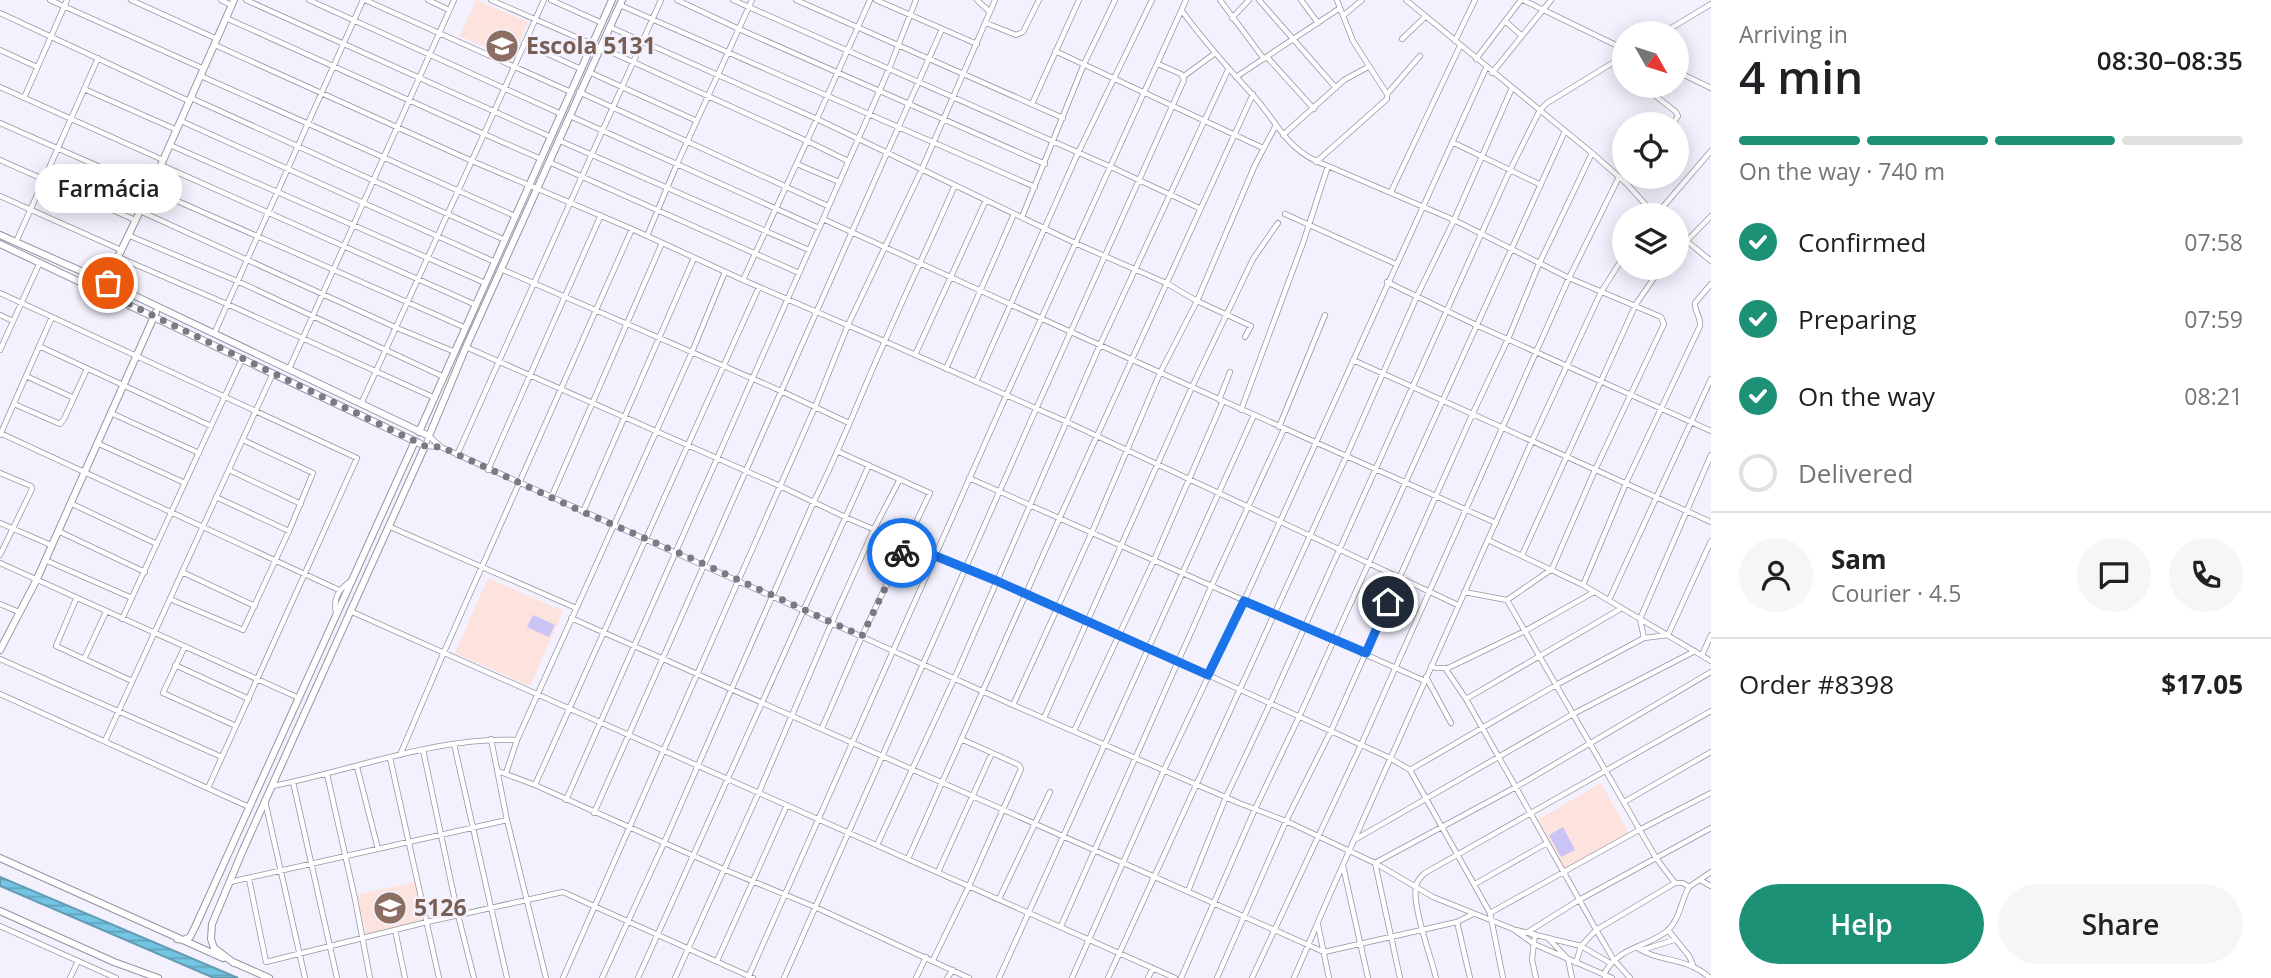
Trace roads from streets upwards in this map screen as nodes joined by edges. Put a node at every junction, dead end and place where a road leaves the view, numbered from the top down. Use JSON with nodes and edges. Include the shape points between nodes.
{"nodes":[{"id":1,"x":50,"y":0,"type":"edge"},
{"id":2,"x":66,"y":0,"type":"edge"},
{"id":3,"x":131,"y":0,"type":"edge"},
{"id":4,"x":221,"y":0,"type":"edge"},
{"id":5,"x":246,"y":0,"type":"edge"},
{"id":6,"x":309,"y":0,"type":"edge"},
{"id":7,"x":364,"y":0,"type":"edge"},
{"id":8,"x":428,"y":0,"type":"edge"},
{"id":9,"x":454,"y":0,"type":"edge"},
{"id":10,"x":491,"y":0,"type":"edge"},
{"id":11,"x":544,"y":0,"type":"edge"},
{"id":12,"x":551,"y":0,"type":"edge"},
{"id":13,"x":611,"y":0,"type":"edge"},
{"id":14,"x":661,"y":0,"type":"edge"},
{"id":15,"x":677,"y":0,"type":"edge"},
{"id":16,"x":733,"y":0,"type":"edge"},
{"id":17,"x":752,"y":0,"type":"edge"},
{"id":18,"x":796,"y":0,"type":"edge"},
{"id":19,"x":875,"y":0,"type":"edge"},
{"id":20,"x":916,"y":0,"type":"edge"},
{"id":21,"x":978,"y":0,"type":"edge"},
{"id":22,"x":995,"y":0,"type":"edge"},
{"id":23,"x":1039,"y":0,"type":"edge"},
{"id":24,"x":1079,"y":0,"type":"edge"},
{"id":25,"x":1115,"y":0,"type":"edge"},
{"id":26,"x":1152,"y":0,"type":"edge"},
{"id":27,"x":1186,"y":0,"type":"edge"},
{"id":28,"x":1220,"y":0,"type":"edge"},
{"id":29,"x":1249,"y":0,"type":"edge"},
{"id":30,"x":1259,"y":0,"type":"edge"},
{"id":31,"x":1301,"y":0,"type":"edge"},
{"id":32,"x":1337,"y":0,"type":"edge"},
{"id":33,"x":1362,"y":0,"type":"edge"},
{"id":34,"x":1406,"y":0,"type":"edge"},
{"id":35,"x":1475,"y":0,"type":"edge"},
{"id":36,"x":1522,"y":0,"type":"edge"},
{"id":37,"x":1551,"y":0,"type":"edge"},
{"id":38,"x":621,"y":2,"type":"edge"},
{"id":39,"x":233,"y":3,"type":"edge"},
{"id":40,"x":1711,"y":4,"type":"edge"},
{"id":41,"x":64,"y":6,"type":"junction"},
{"id":42,"x":749,"y":8,"type":"junction"},
{"id":43,"x":1340,"y":8,"type":"junction"},
{"id":44,"x":450,"y":10,"type":"junction"},
{"id":45,"x":1543,"y":10,"type":"junction"},
{"id":46,"x":1182,"y":11,"type":"junction"},
{"id":47,"x":990,"y":12,"type":"junction"},
{"id":48,"x":0,"y":13,"type":"edge"},
{"id":49,"x":909,"y":15,"type":"junction"},
{"id":50,"x":1343,"y":16,"type":"junction"},
{"id":51,"x":1426,"y":17,"type":"junction"},
{"id":52,"x":226,"y":18,"type":"junction"},
{"id":53,"x":1232,"y":18,"type":"junction"},
{"id":54,"x":535,"y":19,"type":"junction"},
{"id":55,"x":653,"y":19,"type":"junction"},
{"id":56,"x":354,"y":20,"type":"junction"},
{"id":57,"x":1683,"y":21,"type":"edge"},
{"id":58,"x":1505,"y":22,"type":"junction"},
{"id":59,"x":602,"y":23,"type":"junction"},
{"id":60,"x":986,"y":23,"type":"junction"},
{"id":61,"x":1318,"y":23,"type":"junction"},
{"id":62,"x":610,"y":26,"type":"junction"},
{"id":63,"x":857,"y":27,"type":"junction"},
{"id":64,"x":739,"y":29,"type":"junction"},
{"id":65,"x":942,"y":29,"type":"junction"},
{"id":66,"x":440,"y":32,"type":"junction"},
{"id":67,"x":51,"y":36,"type":"junction"},
{"id":68,"x":1522,"y":36,"type":"junction"},
{"id":69,"x":1402,"y":38,"type":"dead end"},
{"id":70,"x":1294,"y":39,"type":"junction"},
{"id":71,"x":643,"y":41,"type":"junction"},
{"id":72,"x":1455,"y":41,"type":"junction"},
{"id":73,"x":216,"y":42,"type":"junction"},
{"id":74,"x":344,"y":43,"type":"junction"},
{"id":75,"x":524,"y":43,"type":"junction"},
{"id":76,"x":1612,"y":43,"type":"edge"},
{"id":77,"x":592,"y":44,"type":"junction"},
{"id":78,"x":977,"y":44,"type":"junction"},
{"id":79,"x":898,"y":45,"type":"junction"},
{"id":80,"x":1460,"y":46,"type":"junction"},
{"id":81,"x":600,"y":47,"type":"junction"},
{"id":82,"x":0,"y":50,"type":"edge"},
{"id":83,"x":847,"y":50,"type":"junction"},
{"id":84,"x":1055,"y":51,"type":"junction"},
{"id":85,"x":728,"y":52,"type":"junction"},
{"id":86,"x":1214,"y":54,"type":"junction"},
{"id":87,"x":430,"y":55,"type":"junction"},
{"id":88,"x":1420,"y":56,"type":"dead end"},
{"id":89,"x":98,"y":58,"type":"junction"},
{"id":90,"x":1266,"y":58,"type":"junction"},
{"id":91,"x":929,"y":59,"type":"junction"},
{"id":92,"x":1476,"y":59,"type":"junction"},
{"id":93,"x":634,"y":63,"type":"junction"},
{"id":94,"x":1612,"y":63,"type":"edge"},
{"id":95,"x":1084,"y":64,"type":"junction"},
{"id":96,"x":1158,"y":64,"type":"junction"},
{"id":97,"x":514,"y":65,"type":"junction"},
{"id":98,"x":37,"y":67,"type":"junction"},
{"id":99,"x":1368,"y":67,"type":"junction"},
{"id":100,"x":334,"y":68,"type":"junction"},
{"id":101,"x":1486,"y":68,"type":"junction"},
{"id":102,"x":581,"y":69,"type":"junction"},
{"id":103,"x":889,"y":69,"type":"junction"},
{"id":104,"x":1228,"y":70,"type":"junction"},
{"id":105,"x":589,"y":72,"type":"junction"},
{"id":106,"x":202,"y":73,"type":"junction"},
{"id":107,"x":838,"y":73,"type":"junction"},
{"id":108,"x":1492,"y":73,"type":"junction"},
{"id":109,"x":719,"y":74,"type":"junction"},
{"id":110,"x":964,"y":75,"type":"junction"},
{"id":111,"x":1184,"y":76,"type":"junction"},
{"id":112,"x":419,"y":77,"type":"junction"},
{"id":113,"x":1236,"y":77,"type":"junction"},
{"id":114,"x":1689,"y":77,"type":"edge"},
{"id":115,"x":1113,"y":78,"type":"junction"},
{"id":116,"x":919,"y":82,"type":"junction"},
{"id":117,"x":0,"y":87,"type":"edge"},
{"id":118,"x":623,"y":87,"type":"junction"},
{"id":119,"x":504,"y":88,"type":"junction"},
{"id":120,"x":1336,"y":88,"type":"junction"},
{"id":121,"x":1512,"y":88,"type":"junction"},
{"id":122,"x":1711,"y":88,"type":"edge"},
{"id":123,"x":84,"y":89,"type":"junction"},
{"id":124,"x":575,"y":92,"type":"junction"},
{"id":125,"x":878,"y":92,"type":"junction"},
{"id":126,"x":1145,"y":92,"type":"junction"},
{"id":127,"x":322,"y":94,"type":"junction"},
{"id":128,"x":1253,"y":94,"type":"junction"},
{"id":129,"x":1387,"y":94,"type":"junction"},
{"id":130,"x":828,"y":95,"type":"junction"},
{"id":131,"x":708,"y":97,"type":"junction"},
{"id":132,"x":954,"y":97,"type":"junction"},
{"id":133,"x":24,"y":98,"type":"junction"},
{"id":134,"x":1659,"y":98,"type":"edge"},
{"id":135,"x":190,"y":99,"type":"junction"},
{"id":136,"x":410,"y":101,"type":"junction"},
{"id":137,"x":1032,"y":104,"type":"junction"},
{"id":138,"x":909,"y":105,"type":"junction"},
{"id":139,"x":1173,"y":106,"type":"junction"},
{"id":140,"x":614,"y":108,"type":"junction"},
{"id":141,"x":1314,"y":109,"type":"junction"},
{"id":142,"x":495,"y":110,"type":"junction"},
{"id":143,"x":1540,"y":110,"type":"junction"},
{"id":144,"x":1676,"y":112,"type":"edge"},
{"id":145,"x":868,"y":114,"type":"junction"},
{"id":146,"x":565,"y":115,"type":"junction"},
{"id":147,"x":71,"y":118,"type":"junction"},
{"id":148,"x":1062,"y":118,"type":"junction"},
{"id":149,"x":817,"y":119,"type":"junction"},
{"id":150,"x":943,"y":120,"type":"junction"},
{"id":151,"x":1203,"y":120,"type":"junction"},
{"id":152,"x":181,"y":121,"type":"junction"},
{"id":153,"x":697,"y":121,"type":"junction"},
{"id":154,"x":0,"y":123,"type":"edge"},
{"id":155,"x":308,"y":123,"type":"junction"},
{"id":156,"x":1276,"y":125,"type":"junction"},
{"id":157,"x":398,"y":127,"type":"junction"},
{"id":158,"x":899,"y":127,"type":"junction"},
{"id":159,"x":177,"y":130,"type":"junction"},
{"id":160,"x":604,"y":131,"type":"junction"},
{"id":161,"x":1565,"y":131,"type":"junction"},
{"id":162,"x":484,"y":134,"type":"junction"},
{"id":163,"x":1233,"y":134,"type":"junction"},
{"id":164,"x":1283,"y":135,"type":"junction"},
{"id":165,"x":555,"y":138,"type":"junction"},
{"id":166,"x":859,"y":138,"type":"junction"},
{"id":167,"x":688,"y":141,"type":"junction"},
{"id":168,"x":807,"y":142,"type":"junction"},
{"id":169,"x":933,"y":142,"type":"junction"},
{"id":170,"x":1053,"y":142,"type":"junction"},
{"id":171,"x":1452,"y":142,"type":"junction"},
{"id":172,"x":170,"y":145,"type":"junction"},
{"id":173,"x":298,"y":147,"type":"junction"},
{"id":174,"x":1263,"y":148,"type":"junction"},
{"id":175,"x":57,"y":149,"type":"junction"},
{"id":176,"x":1711,"y":152,"type":"edge"},
{"id":177,"x":889,"y":153,"type":"junction"},
{"id":178,"x":1078,"y":153,"type":"junction"},
{"id":179,"x":1592,"y":153,"type":"junction"},
{"id":180,"x":593,"y":154,"type":"junction"},
{"id":181,"x":384,"y":158,"type":"junction"},
{"id":182,"x":1482,"y":158,"type":"junction"},
{"id":183,"x":541,"y":159,"type":"junction"},
{"id":184,"x":0,"y":160,"type":"edge"},
{"id":185,"x":472,"y":161,"type":"junction"},
{"id":186,"x":849,"y":161,"type":"junction"},
{"id":187,"x":549,"y":162,"type":"junction"},
{"id":188,"x":1316,"y":162,"type":"junction"},
{"id":189,"x":162,"y":163,"type":"junction"},
{"id":190,"x":797,"y":163,"type":"junction"},
{"id":191,"x":677,"y":164,"type":"junction"},
{"id":192,"x":1045,"y":164,"type":"junction"},
{"id":193,"x":1328,"y":166,"type":"junction"},
{"id":194,"x":1111,"y":167,"type":"junction"},
{"id":195,"x":922,"y":169,"type":"junction"},
{"id":196,"x":288,"y":170,"type":"junction"},
{"id":197,"x":1510,"y":170,"type":"junction"},
{"id":198,"x":1612,"y":171,"type":"edge"},
{"id":199,"x":583,"y":176,"type":"junction"},
{"id":200,"x":44,"y":179,"type":"junction"},
{"id":201,"x":1139,"y":180,"type":"junction"},
{"id":202,"x":373,"y":182,"type":"junction"},
{"id":203,"x":839,"y":182,"type":"junction"},
{"id":204,"x":955,"y":185,"type":"junction"},
{"id":205,"x":1541,"y":185,"type":"junction"},
{"id":206,"x":785,"y":187,"type":"junction"},
{"id":207,"x":1035,"y":187,"type":"junction"},
{"id":208,"x":533,"y":188,"type":"junction"},
{"id":209,"x":667,"y":188,"type":"junction"},
{"id":210,"x":148,"y":189,"type":"junction"},
{"id":211,"x":1613,"y":189,"type":"edge"},
{"id":212,"x":1632,"y":189,"type":"edge"},
{"id":213,"x":458,"y":192,"type":"junction"},
{"id":214,"x":1391,"y":192,"type":"junction"},
{"id":215,"x":277,"y":193,"type":"junction"},
{"id":216,"x":1170,"y":195,"type":"junction"},
{"id":217,"x":0,"y":196,"type":"edge"},
{"id":218,"x":986,"y":201,"type":"junction"},
{"id":219,"x":570,"y":203,"type":"junction"},
{"id":220,"x":1645,"y":203,"type":"edge"},
{"id":221,"x":1666,"y":203,"type":"edge"},
{"id":222,"x":363,"y":204,"type":"junction"},
{"id":223,"x":828,"y":206,"type":"junction"},
{"id":224,"x":1199,"y":208,"type":"junction"},
{"id":225,"x":1423,"y":208,"type":"junction"},
{"id":226,"x":775,"y":209,"type":"junction"},
{"id":227,"x":30,"y":210,"type":"junction"},
{"id":228,"x":140,"y":211,"type":"junction"},
{"id":229,"x":658,"y":211,"type":"junction"},
{"id":230,"x":449,"y":213,"type":"junction"},
{"id":231,"x":268,"y":214,"type":"junction"},
{"id":232,"x":1014,"y":214,"type":"junction"},
{"id":233,"x":1285,"y":214,"type":"dead end"},
{"id":234,"x":601,"y":215,"type":"junction"},
{"id":235,"x":515,"y":216,"type":"junction"},
{"id":236,"x":1711,"y":216,"type":"edge"},
{"id":237,"x":1021,"y":217,"type":"junction"},
{"id":238,"x":823,"y":219,"type":"junction"},
{"id":239,"x":1454,"y":220,"type":"junction"},
{"id":240,"x":136,"y":221,"type":"junction"},
{"id":241,"x":1278,"y":223,"type":"dead end"},
{"id":242,"x":1307,"y":225,"type":"junction"},
{"id":243,"x":353,"y":226,"type":"junction"},
{"id":244,"x":819,"y":228,"type":"junction"},
{"id":245,"x":632,"y":229,"type":"junction"},
{"id":246,"x":1045,"y":229,"type":"junction"},
{"id":247,"x":765,"y":232,"type":"junction"},
{"id":248,"x":852,"y":232,"type":"junction"},
{"id":249,"x":1482,"y":233,"type":"junction"},
{"id":250,"x":0,"y":235,"type":"edge"},
{"id":251,"x":439,"y":235,"type":"junction"},
{"id":252,"x":130,"y":236,"type":"junction"},
{"id":253,"x":647,"y":236,"type":"junction"},
{"id":254,"x":258,"y":237,"type":"junction"},
{"id":255,"x":505,"y":240,"type":"junction"},
{"id":256,"x":1689,"y":240,"type":"edge"},
{"id":257,"x":16,"y":242,"type":"junction"},
{"id":258,"x":1689,"y":242,"type":"edge"},
{"id":259,"x":662,"y":243,"type":"junction"},
{"id":260,"x":1075,"y":243,"type":"junction"},
{"id":261,"x":0,"y":244,"type":"edge"},
{"id":262,"x":885,"y":247,"type":"junction"},
{"id":263,"x":344,"y":248,"type":"junction"},
{"id":264,"x":1511,"y":248,"type":"junction"},
{"id":265,"x":809,"y":250,"type":"junction"},
{"id":266,"x":120,"y":253,"type":"junction"},
{"id":267,"x":755,"y":254,"type":"junction"},
{"id":268,"x":1105,"y":256,"type":"junction"},
{"id":269,"x":428,"y":258,"type":"junction"},
{"id":270,"x":694,"y":258,"type":"junction"},
{"id":271,"x":247,"y":259,"type":"junction"},
{"id":272,"x":1711,"y":261,"type":"edge"},
{"id":273,"x":40,"y":262,"type":"junction"},
{"id":274,"x":495,"y":262,"type":"junction"},
{"id":275,"x":921,"y":264,"type":"junction"},
{"id":276,"x":1396,"y":264,"type":"junction"},
{"id":277,"x":1539,"y":264,"type":"junction"},
{"id":278,"x":501,"y":269,"type":"junction"},
{"id":279,"x":1135,"y":270,"type":"junction"},
{"id":280,"x":333,"y":271,"type":"junction"},
{"id":281,"x":725,"y":272,"type":"junction"},
{"id":282,"x":799,"y":274,"type":"junction"},
{"id":283,"x":1612,"y":275,"type":"edge"},
{"id":284,"x":951,"y":278,"type":"junction"},
{"id":285,"x":1570,"y":278,"type":"junction"},
{"id":286,"x":419,"y":280,"type":"junction"},
{"id":287,"x":743,"y":280,"type":"junction"},
{"id":288,"x":1652,"y":280,"type":"edge"},
{"id":289,"x":237,"y":281,"type":"junction"},
{"id":290,"x":1387,"y":282,"type":"junction"},
{"id":291,"x":108,"y":283,"type":"junction"},
{"id":292,"x":485,"y":283,"type":"junction"},
{"id":293,"x":534,"y":283,"type":"junction"},
{"id":294,"x":1166,"y":283,"type":"junction"},
{"id":295,"x":1711,"y":284,"type":"edge"},
{"id":296,"x":759,"y":287,"type":"junction"},
{"id":297,"x":981,"y":291,"type":"junction"},
{"id":298,"x":104,"y":292,"type":"junction"},
{"id":299,"x":1601,"y":292,"type":"junction"},
{"id":300,"x":0,"y":293,"type":"edge"},
{"id":301,"x":323,"y":293,"type":"junction"},
{"id":302,"x":1417,"y":296,"type":"junction"},
{"id":303,"x":565,"y":297,"type":"junction"},
{"id":304,"x":788,"y":299,"type":"junction"},
{"id":305,"x":1197,"y":301,"type":"junction"},
{"id":306,"x":22,"y":303,"type":"junction"},
{"id":307,"x":227,"y":304,"type":"junction"},
{"id":308,"x":408,"y":304,"type":"junction"},
{"id":309,"x":1010,"y":304,"type":"junction"},
{"id":310,"x":476,"y":305,"type":"junction"},
{"id":311,"x":1635,"y":306,"type":"junction"},
{"id":312,"x":158,"y":307,"type":"junction"},
{"id":313,"x":597,"y":310,"type":"junction"},
{"id":314,"x":1447,"y":311,"type":"junction"},
{"id":315,"x":818,"y":312,"type":"junction"},
{"id":316,"x":0,"y":315,"type":"edge"},
{"id":317,"x":1226,"y":315,"type":"junction"},
{"id":318,"x":1325,"y":315,"type":"dead end"},
{"id":319,"x":154,"y":316,"type":"junction"},
{"id":320,"x":313,"y":316,"type":"junction"},
{"id":321,"x":52,"y":317,"type":"junction"},
{"id":322,"x":1041,"y":318,"type":"junction"},
{"id":323,"x":13,"y":321,"type":"junction"},
{"id":324,"x":627,"y":323,"type":"junction"},
{"id":325,"x":1476,"y":325,"type":"junction"},
{"id":326,"x":848,"y":326,"type":"junction"},
{"id":327,"x":397,"y":328,"type":"junction"},
{"id":328,"x":466,"y":328,"type":"junction"},
{"id":329,"x":1071,"y":331,"type":"junction"},
{"id":330,"x":214,"y":334,"type":"junction"},
{"id":331,"x":659,"y":337,"type":"junction"},
{"id":332,"x":1245,"y":337,"type":"dead end"},
{"id":333,"x":303,"y":339,"type":"junction"},
{"id":334,"x":1508,"y":340,"type":"junction"},
{"id":335,"x":884,"y":341,"type":"junction"},
{"id":336,"x":1100,"y":345,"type":"junction"},
{"id":337,"x":39,"y":346,"type":"junction"},
{"id":338,"x":466,"y":347,"type":"junction"},
{"id":339,"x":0,"y":351,"type":"edge"},
{"id":340,"x":387,"y":351,"type":"junction"},
{"id":341,"x":455,"y":352,"type":"junction"},
{"id":342,"x":692,"y":352,"type":"junction"},
{"id":343,"x":1537,"y":352,"type":"junction"},
{"id":344,"x":915,"y":355,"type":"junction"},
{"id":345,"x":136,"y":356,"type":"junction"},
{"id":346,"x":243,"y":358,"type":"junction"},
{"id":347,"x":1131,"y":359,"type":"junction"},
{"id":348,"x":1353,"y":360,"type":"junction"},
{"id":349,"x":499,"y":362,"type":"junction"},
{"id":350,"x":723,"y":365,"type":"junction"},
{"id":351,"x":1567,"y":366,"type":"junction"},
{"id":352,"x":87,"y":369,"type":"junction"},
{"id":353,"x":289,"y":369,"type":"junction"},
{"id":354,"x":946,"y":369,"type":"junction"},
{"id":355,"x":377,"y":372,"type":"junction"},
{"id":356,"x":1230,"y":372,"type":"dead end"},
{"id":357,"x":274,"y":373,"type":"junction"},
{"id":358,"x":1160,"y":373,"type":"junction"},
{"id":359,"x":1383,"y":373,"type":"junction"},
{"id":360,"x":26,"y":376,"type":"junction"},
{"id":361,"x":444,"y":377,"type":"junction"},
{"id":362,"x":530,"y":377,"type":"junction"},
{"id":363,"x":752,"y":378,"type":"junction"},
{"id":364,"x":1711,"y":379,"type":"edge"},
{"id":365,"x":976,"y":382,"type":"junction"},
{"id":366,"x":1601,"y":382,"type":"junction"},
{"id":367,"x":122,"y":386,"type":"junction"},
{"id":368,"x":1192,"y":387,"type":"junction"},
{"id":369,"x":1412,"y":387,"type":"junction"},
{"id":370,"x":561,"y":390,"type":"junction"},
{"id":371,"x":781,"y":391,"type":"junction"},
{"id":372,"x":1006,"y":396,"type":"junction"},
{"id":373,"x":1631,"y":396,"type":"junction"},
{"id":374,"x":225,"y":397,"type":"junction"},
{"id":375,"x":74,"y":398,"type":"junction"},
{"id":376,"x":435,"y":398,"type":"junction"},
{"id":377,"x":1221,"y":400,"type":"junction"},
{"id":378,"x":1442,"y":401,"type":"junction"},
{"id":379,"x":592,"y":403,"type":"junction"},
{"id":380,"x":14,"y":404,"type":"junction"},
{"id":381,"x":361,"y":404,"type":"junction"},
{"id":382,"x":815,"y":407,"type":"junction"},
{"id":383,"x":1660,"y":408,"type":"junction"},
{"id":384,"x":1036,"y":409,"type":"junction"},
{"id":385,"x":256,"y":410,"type":"junction"},
{"id":386,"x":1241,"y":410,"type":"junction"},
{"id":387,"x":111,"y":413,"type":"junction"},
{"id":388,"x":1254,"y":415,"type":"junction"},
{"id":389,"x":1472,"y":415,"type":"junction"},
{"id":390,"x":623,"y":417,"type":"junction"},
{"id":391,"x":1067,"y":422,"type":"junction"},
{"id":392,"x":849,"y":423,"type":"junction"},
{"id":393,"x":1692,"y":423,"type":"junction"},
{"id":394,"x":211,"y":426,"type":"junction"},
{"id":395,"x":1282,"y":428,"type":"junction"},
{"id":396,"x":1503,"y":428,"type":"junction"},
{"id":397,"x":656,"y":431,"type":"junction"},
{"id":398,"x":1711,"y":431,"type":"edge"},
{"id":399,"x":419,"y":432,"type":"junction"},
{"id":400,"x":0,"y":434,"type":"edge"},
{"id":401,"x":429,"y":436,"type":"junction"},
{"id":402,"x":1097,"y":437,"type":"junction"},
{"id":403,"x":243,"y":440,"type":"junction"},
{"id":404,"x":415,"y":441,"type":"junction"},
{"id":405,"x":1532,"y":441,"type":"junction"},
{"id":406,"x":97,"y":443,"type":"junction"},
{"id":407,"x":1317,"y":443,"type":"junction"},
{"id":408,"x":688,"y":445,"type":"junction"},
{"id":409,"x":425,"y":446,"type":"junction"},
{"id":410,"x":441,"y":447,"type":"junction"},
{"id":411,"x":1126,"y":450,"type":"junction"},
{"id":412,"x":839,"y":452,"type":"junction"},
{"id":413,"x":199,"y":453,"type":"junction"},
{"id":414,"x":457,"y":455,"type":"junction"},
{"id":415,"x":1711,"y":455,"type":"edge"},
{"id":416,"x":1346,"y":457,"type":"junction"},
{"id":417,"x":1567,"y":457,"type":"junction"},
{"id":418,"x":717,"y":458,"type":"junction"},
{"id":419,"x":1156,"y":464,"type":"junction"},
{"id":420,"x":869,"y":465,"type":"junction"},
{"id":421,"x":229,"y":470,"type":"junction"},
{"id":422,"x":488,"y":470,"type":"junction"},
{"id":423,"x":1376,"y":470,"type":"junction"},
{"id":424,"x":1595,"y":470,"type":"junction"},
{"id":425,"x":84,"y":471,"type":"junction"},
{"id":426,"x":746,"y":471,"type":"junction"},
{"id":427,"x":0,"y":473,"type":"edge"},
{"id":428,"x":969,"y":478,"type":"junction"},
{"id":429,"x":900,"y":479,"type":"junction"},
{"id":430,"x":1189,"y":479,"type":"junction"},
{"id":431,"x":1404,"y":482,"type":"junction"},
{"id":432,"x":185,"y":483,"type":"junction"},
{"id":433,"x":518,"y":483,"type":"junction"},
{"id":434,"x":1626,"y":483,"type":"junction"},
{"id":435,"x":780,"y":486,"type":"junction"},
{"id":436,"x":999,"y":492,"type":"junction"},
{"id":437,"x":1218,"y":492,"type":"junction"},
{"id":438,"x":216,"y":497,"type":"junction"},
{"id":439,"x":1435,"y":497,"type":"junction"},
{"id":440,"x":1656,"y":497,"type":"junction"},
{"id":441,"x":551,"y":498,"type":"junction"},
{"id":442,"x":814,"y":501,"type":"junction"},
{"id":443,"x":70,"y":503,"type":"junction"},
{"id":444,"x":301,"y":504,"type":"junction"},
{"id":445,"x":1030,"y":505,"type":"junction"},
{"id":446,"x":1249,"y":506,"type":"junction"},
{"id":447,"x":1467,"y":510,"type":"junction"},
{"id":448,"x":1687,"y":511,"type":"junction"},
{"id":449,"x":172,"y":512,"type":"junction"},
{"id":450,"x":583,"y":512,"type":"junction"},
{"id":451,"x":845,"y":517,"type":"junction"},
{"id":452,"x":1060,"y":517,"type":"junction"},
{"id":453,"x":1280,"y":521,"type":"junction"},
{"id":454,"x":1711,"y":522,"type":"edge"},
{"id":455,"x":0,"y":523,"type":"edge"},
{"id":456,"x":1496,"y":523,"type":"junction"},
{"id":457,"x":613,"y":525,"type":"junction"},
{"id":458,"x":203,"y":526,"type":"junction"},
{"id":459,"x":387,"y":526,"type":"junction"},
{"id":460,"x":13,"y":528,"type":"junction"},
{"id":461,"x":874,"y":529,"type":"junction"},
{"id":462,"x":58,"y":531,"type":"junction"},
{"id":463,"x":289,"y":531,"type":"junction"},
{"id":464,"x":1092,"y":532,"type":"junction"},
{"id":465,"x":1309,"y":535,"type":"junction"},
{"id":466,"x":646,"y":538,"type":"junction"},
{"id":467,"x":1488,"y":540,"type":"junction"},
{"id":468,"x":1711,"y":541,"type":"edge"},
{"id":469,"x":158,"y":544,"type":"junction"},
{"id":470,"x":906,"y":544,"type":"junction"},
{"id":471,"x":51,"y":545,"type":"junction"},
{"id":472,"x":1122,"y":545,"type":"junction"},
{"id":473,"x":1339,"y":549,"type":"junction"},
{"id":474,"x":675,"y":551,"type":"junction"},
{"id":475,"x":0,"y":555,"type":"edge"},
{"id":476,"x":1522,"y":555,"type":"junction"},
{"id":477,"x":936,"y":556,"type":"junction"},
{"id":478,"x":45,"y":560,"type":"junction"},
{"id":479,"x":276,"y":560,"type":"junction"},
{"id":480,"x":1154,"y":560,"type":"junction"},
{"id":481,"x":1368,"y":562,"type":"junction"},
{"id":482,"x":0,"y":563,"type":"edge"},
{"id":483,"x":705,"y":565,"type":"junction"},
{"id":484,"x":482,"y":566,"type":"junction"},
{"id":485,"x":966,"y":569,"type":"junction"},
{"id":486,"x":1552,"y":569,"type":"junction"},
{"id":487,"x":145,"y":572,"type":"junction"},
{"id":488,"x":182,"y":572,"type":"junction"},
{"id":489,"x":305,"y":573,"type":"junction"},
{"id":490,"x":1182,"y":573,"type":"junction"},
{"id":491,"x":1399,"y":577,"type":"junction"},
{"id":492,"x":352,"y":579,"type":"junction"},
{"id":493,"x":36,"y":581,"type":"junction"},
{"id":494,"x":738,"y":581,"type":"junction"},
{"id":495,"x":997,"y":581,"type":"junction"},
{"id":496,"x":1583,"y":585,"type":"junction"},
{"id":497,"x":1211,"y":587,"type":"junction"},
{"id":498,"x":340,"y":590,"type":"junction"},
{"id":499,"x":1430,"y":591,"type":"junction"},
{"id":500,"x":1464,"y":592,"type":"junction"},
{"id":501,"x":1595,"y":592,"type":"junction"},
{"id":502,"x":1026,"y":594,"type":"junction"},
{"id":503,"x":773,"y":596,"type":"junction"},
{"id":504,"x":132,"y":598,"type":"junction"},
{"id":505,"x":76,"y":599,"type":"junction"},
{"id":506,"x":170,"y":599,"type":"junction"},
{"id":507,"x":1507,"y":600,"type":"junction"},
{"id":508,"x":1609,"y":600,"type":"junction"},
{"id":509,"x":1244,"y":601,"type":"junction"},
{"id":510,"x":0,"y":604,"type":"edge"},
{"id":511,"x":1458,"y":605,"type":"junction"},
{"id":512,"x":255,"y":606,"type":"junction"},
{"id":513,"x":576,"y":607,"type":"junction"},
{"id":514,"x":1622,"y":607,"type":"junction"},
{"id":515,"x":1055,"y":609,"type":"junction"},
{"id":516,"x":803,"y":610,"type":"junction"},
{"id":517,"x":349,"y":611,"type":"junction"},
{"id":518,"x":19,"y":612,"type":"junction"},
{"id":519,"x":106,"y":612,"type":"junction"},
{"id":520,"x":337,"y":614,"type":"junction"},
{"id":521,"x":1274,"y":614,"type":"junction"},
{"id":522,"x":571,"y":618,"type":"junction"},
{"id":523,"x":122,"y":619,"type":"junction"},
{"id":524,"x":1640,"y":619,"type":"junction"},
{"id":525,"x":1087,"y":621,"type":"junction"},
{"id":526,"x":832,"y":622,"type":"junction"},
{"id":527,"x":1304,"y":628,"type":"junction"},
{"id":528,"x":604,"y":632,"type":"junction"},
{"id":529,"x":1525,"y":632,"type":"junction"},
{"id":530,"x":154,"y":633,"type":"junction"},
{"id":531,"x":1118,"y":634,"type":"junction"},
{"id":532,"x":1668,"y":635,"type":"junction"},
{"id":533,"x":1711,"y":635,"type":"edge"},
{"id":534,"x":862,"y":636,"type":"junction"},
{"id":535,"x":1644,"y":638,"type":"junction"},
{"id":536,"x":1334,"y":640,"type":"junction"},
{"id":537,"x":633,"y":645,"type":"junction"},
{"id":538,"x":185,"y":646,"type":"junction"},
{"id":539,"x":1149,"y":648,"type":"junction"},
{"id":540,"x":892,"y":649,"type":"junction"},
{"id":541,"x":0,"y":650,"type":"edge"},
{"id":542,"x":1695,"y":651,"type":"junction"},
{"id":543,"x":444,"y":652,"type":"junction"},
{"id":544,"x":1366,"y":653,"type":"junction"},
{"id":545,"x":1539,"y":655,"type":"junction"},
{"id":546,"x":1702,"y":655,"type":"junction"},
{"id":547,"x":0,"y":659,"type":"edge"},
{"id":548,"x":84,"y":659,"type":"junction"},
{"id":549,"x":664,"y":659,"type":"junction"},
{"id":550,"x":1711,"y":661,"type":"edge"},
{"id":551,"x":1178,"y":662,"type":"junction"},
{"id":552,"x":924,"y":663,"type":"junction"},
{"id":553,"x":175,"y":665,"type":"junction"},
{"id":554,"x":1431,"y":666,"type":"junction"},
{"id":555,"x":1397,"y":667,"type":"junction"},
{"id":556,"x":1446,"y":669,"type":"junction"},
{"id":557,"x":1711,"y":672,"type":"edge"},
{"id":558,"x":696,"y":674,"type":"junction"},
{"id":559,"x":1208,"y":675,"type":"junction"},
{"id":560,"x":955,"y":677,"type":"junction"},
{"id":561,"x":257,"y":679,"type":"junction"},
{"id":562,"x":1425,"y":679,"type":"junction"},
{"id":563,"x":132,"y":681,"type":"junction"},
{"id":564,"x":1556,"y":685,"type":"junction"},
{"id":565,"x":732,"y":689,"type":"junction"},
{"id":566,"x":1240,"y":690,"type":"junction"},
{"id":567,"x":983,"y":691,"type":"junction"},
{"id":568,"x":0,"y":694,"type":"edge"},
{"id":569,"x":538,"y":694,"type":"junction"},
{"id":570,"x":299,"y":698,"type":"junction"},
{"id":571,"x":248,"y":699,"type":"junction"},
{"id":572,"x":1466,"y":699,"type":"junction"},
{"id":573,"x":762,"y":702,"type":"junction"},
{"id":574,"x":1270,"y":704,"type":"junction"},
{"id":575,"x":1013,"y":705,"type":"junction"},
{"id":576,"x":569,"y":708,"type":"junction"},
{"id":577,"x":119,"y":710,"type":"junction"},
{"id":578,"x":1711,"y":711,"type":"edge"},
{"id":579,"x":1573,"y":714,"type":"junction"},
{"id":580,"x":792,"y":715,"type":"junction"},
{"id":581,"x":1299,"y":717,"type":"junction"},
{"id":582,"x":1044,"y":718,"type":"junction"},
{"id":583,"x":600,"y":722,"type":"junction"},
{"id":584,"x":1451,"y":723,"type":"dead end"},
{"id":585,"x":236,"y":726,"type":"junction"},
{"id":586,"x":822,"y":728,"type":"junction"},
{"id":587,"x":1482,"y":728,"type":"junction"},
{"id":588,"x":1074,"y":731,"type":"junction"},
{"id":589,"x":1331,"y":731,"type":"junction"},
{"id":590,"x":630,"y":735,"type":"junction"},
{"id":591,"x":491,"y":739,"type":"junction"},
{"id":592,"x":961,"y":739,"type":"junction"},
{"id":593,"x":517,"y":740,"type":"junction"},
{"id":594,"x":105,"y":741,"type":"junction"},
{"id":595,"x":852,"y":743,"type":"junction"},
{"id":596,"x":454,"y":744,"type":"junction"},
{"id":597,"x":1104,"y":744,"type":"junction"},
{"id":598,"x":1361,"y":745,"type":"junction"},
{"id":599,"x":1590,"y":745,"type":"junction"},
{"id":600,"x":664,"y":749,"type":"junction"},
{"id":601,"x":423,"y":750,"type":"junction"},
{"id":602,"x":1711,"y":752,"type":"edge"},
{"id":603,"x":992,"y":753,"type":"junction"},
{"id":604,"x":400,"y":755,"type":"junction"},
{"id":605,"x":882,"y":756,"type":"junction"},
{"id":606,"x":1498,"y":756,"type":"junction"},
{"id":607,"x":222,"y":757,"type":"junction"},
{"id":608,"x":390,"y":758,"type":"junction"},
{"id":609,"x":1134,"y":758,"type":"junction"},
{"id":610,"x":1390,"y":758,"type":"junction"},
{"id":611,"x":698,"y":765,"type":"junction"},
{"id":612,"x":357,"y":767,"type":"junction"},
{"id":613,"x":911,"y":768,"type":"junction"},
{"id":614,"x":1164,"y":770,"type":"junction"},
{"id":615,"x":1410,"y":770,"type":"junction"},
{"id":616,"x":498,"y":771,"type":"junction"},
{"id":617,"x":506,"y":773,"type":"junction"},
{"id":618,"x":1605,"y":773,"type":"junction"},
{"id":619,"x":327,"y":774,"type":"junction"},
{"id":620,"x":729,"y":778,"type":"junction"},
{"id":621,"x":293,"y":782,"type":"junction"},
{"id":622,"x":942,"y":782,"type":"junction"},
{"id":623,"x":1196,"y":783,"type":"junction"},
{"id":624,"x":535,"y":785,"type":"junction"},
{"id":625,"x":272,"y":786,"type":"junction"},
{"id":626,"x":1516,"y":787,"type":"junction"},
{"id":627,"x":208,"y":788,"type":"junction"},
{"id":628,"x":759,"y":792,"type":"junction"},
{"id":629,"x":1049,"y":792,"type":"dead end"},
{"id":630,"x":1711,"y":793,"type":"edge"},
{"id":631,"x":973,"y":795,"type":"junction"},
{"id":632,"x":1226,"y":796,"type":"junction"},
{"id":633,"x":1427,"y":798,"type":"junction"},
{"id":634,"x":566,"y":800,"type":"junction"},
{"id":635,"x":265,"y":801,"type":"junction"},
{"id":636,"x":1624,"y":802,"type":"junction"},
{"id":637,"x":787,"y":805,"type":"junction"},
{"id":638,"x":250,"y":808,"type":"junction"},
{"id":639,"x":1003,"y":809,"type":"junction"},
{"id":640,"x":1255,"y":809,"type":"junction"},
{"id":641,"x":594,"y":813,"type":"junction"},
{"id":642,"x":1531,"y":814,"type":"junction"},
{"id":643,"x":818,"y":819,"type":"junction"},
{"id":644,"x":507,"y":820,"type":"junction"},
{"id":645,"x":1286,"y":821,"type":"junction"},
{"id":646,"x":1034,"y":823,"type":"junction"},
{"id":647,"x":1443,"y":827,"type":"junction"},
{"id":648,"x":474,"y":828,"type":"junction"},
{"id":649,"x":629,"y":828,"type":"junction"},
{"id":650,"x":1711,"y":828,"type":"edge"},
{"id":651,"x":1639,"y":830,"type":"junction"},
{"id":652,"x":848,"y":833,"type":"junction"},
{"id":653,"x":442,"y":835,"type":"junction"},
{"id":654,"x":1062,"y":835,"type":"junction"},
{"id":655,"x":1318,"y":836,"type":"junction"},
{"id":656,"x":1354,"y":840,"type":"junction"},
{"id":657,"x":409,"y":843,"type":"junction"},
{"id":658,"x":664,"y":843,"type":"junction"},
{"id":659,"x":1547,"y":843,"type":"junction"},
{"id":660,"x":877,"y":845,"type":"junction"},
{"id":661,"x":378,"y":849,"type":"junction"},
{"id":662,"x":1094,"y":849,"type":"junction"},
{"id":663,"x":1349,"y":850,"type":"junction"},
{"id":664,"x":1459,"y":855,"type":"junction"},
{"id":665,"x":346,"y":856,"type":"junction"},
{"id":666,"x":692,"y":856,"type":"junction"},
{"id":667,"x":0,"y":858,"type":"edge"},
{"id":668,"x":1656,"y":858,"type":"junction"},
{"id":669,"x":908,"y":859,"type":"junction"},
{"id":670,"x":1124,"y":863,"type":"junction"},
{"id":671,"x":1375,"y":863,"type":"junction"},
{"id":672,"x":312,"y":864,"type":"junction"},
{"id":673,"x":1342,"y":865,"type":"junction"},
{"id":674,"x":723,"y":869,"type":"junction"},
{"id":675,"x":282,"y":871,"type":"junction"},
{"id":676,"x":938,"y":872,"type":"junction"},
{"id":677,"x":1711,"y":872,"type":"edge"},
{"id":678,"x":1564,"y":873,"type":"junction"},
{"id":679,"x":1154,"y":876,"type":"junction"},
{"id":680,"x":249,"y":878,"type":"junction"},
{"id":681,"x":1700,"y":880,"type":"junction"},
{"id":682,"x":229,"y":882,"type":"junction"},
{"id":683,"x":753,"y":882,"type":"junction"},
{"id":684,"x":1675,"y":883,"type":"junction"},
{"id":685,"x":1475,"y":884,"type":"junction"},
{"id":686,"x":969,"y":886,"type":"junction"},
{"id":687,"x":1711,"y":886,"type":"edge"},
{"id":688,"x":1416,"y":887,"type":"junction"},
{"id":689,"x":1689,"y":887,"type":"junction"},
{"id":690,"x":1188,"y":891,"type":"junction"},
{"id":691,"x":785,"y":895,"type":"junction"},
{"id":692,"x":999,"y":899,"type":"junction"},
{"id":693,"x":525,"y":900,"type":"junction"},
{"id":694,"x":1579,"y":900,"type":"junction"},
{"id":695,"x":1214,"y":903,"type":"junction"},
{"id":696,"x":593,"y":905,"type":"junction"},
{"id":697,"x":815,"y":907,"type":"junction"},
{"id":698,"x":491,"y":908,"type":"junction"},
{"id":699,"x":0,"y":911,"type":"edge"},
{"id":700,"x":1028,"y":912,"type":"junction"},
{"id":701,"x":1473,"y":914,"type":"junction"},
{"id":702,"x":1490,"y":914,"type":"junction"},
{"id":703,"x":458,"y":915,"type":"junction"},
{"id":704,"x":1245,"y":917,"type":"junction"},
{"id":705,"x":427,"y":922,"type":"junction"},
{"id":706,"x":628,"y":922,"type":"junction"},
{"id":707,"x":1457,"y":922,"type":"junction"},
{"id":708,"x":1490,"y":922,"type":"junction"},
{"id":709,"x":1318,"y":925,"type":"junction"},
{"id":710,"x":0,"y":926,"type":"edge"},
{"id":711,"x":1061,"y":926,"type":"junction"},
{"id":712,"x":1275,"y":929,"type":"junction"},
{"id":713,"x":1513,"y":929,"type":"junction"},
{"id":714,"x":395,"y":930,"type":"junction"},
{"id":715,"x":1423,"y":930,"type":"junction"},
{"id":716,"x":1596,"y":930,"type":"junction"},
{"id":717,"x":1668,"y":930,"type":"junction"},
{"id":718,"x":1528,"y":932,"type":"junction"},
{"id":719,"x":1535,"y":934,"type":"junction"},
{"id":720,"x":657,"y":935,"type":"junction"},
{"id":721,"x":1391,"y":937,"type":"junction"},
{"id":722,"x":1548,"y":937,"type":"junction"},
{"id":723,"x":177,"y":939,"type":"junction"},
{"id":724,"x":364,"y":939,"type":"junction"},
{"id":725,"x":1089,"y":939,"type":"junction"},
{"id":726,"x":1674,"y":940,"type":"junction"},
{"id":727,"x":1360,"y":944,"type":"junction"},
{"id":728,"x":1534,"y":944,"type":"junction"},
{"id":729,"x":330,"y":946,"type":"junction"},
{"id":730,"x":1309,"y":946,"type":"junction"},
{"id":731,"x":1581,"y":947,"type":"junction"},
{"id":732,"x":1639,"y":948,"type":"junction"},
{"id":733,"x":688,"y":949,"type":"junction"},
{"id":734,"x":1324,"y":952,"type":"junction"},
{"id":735,"x":299,"y":953,"type":"junction"},
{"id":736,"x":1119,"y":953,"type":"junction"},
{"id":737,"x":926,"y":957,"type":"junction"},
{"id":738,"x":1568,"y":959,"type":"junction"},
{"id":739,"x":933,"y":960,"type":"junction"},
{"id":740,"x":78,"y":961,"type":"junction"},
{"id":741,"x":718,"y":961,"type":"junction"},
{"id":742,"x":1612,"y":961,"type":"junction"},
{"id":743,"x":1576,"y":962,"type":"junction"},
{"id":744,"x":234,"y":963,"type":"junction"},
{"id":745,"x":1693,"y":965,"type":"junction"},
{"id":746,"x":1153,"y":968,"type":"junction"},
{"id":747,"x":953,"y":970,"type":"junction"},
{"id":748,"x":260,"y":976,"type":"edge"},
{"id":749,"x":1604,"y":976,"type":"edge"},
{"id":750,"x":1710,"y":976,"type":"edge"},
{"id":751,"x":750,"y":977,"type":"edge"},
{"id":752,"x":70,"y":978,"type":"edge"},
{"id":753,"x":116,"y":978,"type":"edge"},
{"id":754,"x":158,"y":978,"type":"edge"},
{"id":755,"x":270,"y":978,"type":"edge"},
{"id":756,"x":305,"y":978,"type":"edge"},
{"id":757,"x":337,"y":978,"type":"edge"},
{"id":758,"x":370,"y":978,"type":"edge"},
{"id":759,"x":405,"y":978,"type":"edge"},
{"id":760,"x":439,"y":978,"type":"edge"},
{"id":761,"x":474,"y":978,"type":"edge"},
{"id":762,"x":507,"y":978,"type":"edge"},
{"id":763,"x":546,"y":978,"type":"edge"},
{"id":764,"x":563,"y":978,"type":"edge"},
{"id":765,"x":602,"y":978,"type":"edge"},
{"id":766,"x":638,"y":978,"type":"edge"},
{"id":767,"x":675,"y":978,"type":"edge"},
{"id":768,"x":784,"y":978,"type":"edge"},
{"id":769,"x":916,"y":978,"type":"edge"},
{"id":770,"x":947,"y":978,"type":"edge"},
{"id":771,"x":968,"y":978,"type":"edge"},
{"id":772,"x":999,"y":978,"type":"edge"},
{"id":773,"x":1072,"y":978,"type":"edge"},
{"id":774,"x":1108,"y":978,"type":"edge"},
{"id":775,"x":1148,"y":978,"type":"edge"},
{"id":776,"x":1175,"y":978,"type":"edge"},
{"id":777,"x":1181,"y":978,"type":"edge"},
{"id":778,"x":1217,"y":978,"type":"edge"},
{"id":779,"x":1252,"y":978,"type":"edge"},
{"id":780,"x":1294,"y":978,"type":"edge"},
{"id":781,"x":1329,"y":978,"type":"edge"},
{"id":782,"x":1368,"y":978,"type":"edge"},
{"id":783,"x":1400,"y":978,"type":"edge"},
{"id":784,"x":1436,"y":978,"type":"edge"},
{"id":785,"x":1470,"y":978,"type":"edge"},
{"id":786,"x":1503,"y":978,"type":"edge"},
{"id":787,"x":1536,"y":978,"type":"edge"},
{"id":788,"x":1572,"y":978,"type":"edge"},
{"id":789,"x":1612,"y":978,"type":"edge"},
{"id":790,"x":1630,"y":978,"type":"edge"}],
"edges":[{"from":1,"to":41,"type":"street"},
{"from":2,"to":41,"type":"street"},
{"from":3,"to":73,"type":"street"},
{"from":4,"to":39,"type":"street"},
{"from":5,"to":74,"type":"street"},
{"from":6,"to":56,"type":"street"},
{"from":7,"to":56,"type":"street"},
{"from":7,"to":66,"type":"street"},
{"from":8,"to":44,"type":"street"},
{"from":9,"to":44,"type":"street"},
{"from":10,"to":54,"type":"street"},
{"from":11,"to":54,"type":"street"},
{"from":12,"to":59,"type":"street"},
{"from":13,"to":59,"type":"street"},
{"from":14,"to":55,"type":"street"},
{"from":15,"to":64,"type":"street"},
{"from":16,"to":42,"type":"street"},
{"from":17,"to":42,"type":"street"},
{"from":18,"to":63,"type":"street"},
{"from":19,"to":49,"type":"street"},
{"from":19,"to":63,"type":"street"},
{"from":20,"to":49,"type":"street"},
{"from":21,"to":47,"type":"street"},
{"from":22,"to":47,"type":"street"},
{"from":23,"to":60,"type":"street","via":[[1019,34]]},
{"from":24,"to":84,"type":"street"},
{"from":25,"to":95,"type":"street"},
{"from":26,"to":115,"type":"street"},
{"from":27,"to":46,"type":"street"},
{"from":28,"to":53,"type":"street"},
{"from":29,"to":53,"type":"street"},
{"from":30,"to":70,"type":"street"},
{"from":31,"to":61,"type":"street"},
{"from":32,"to":43,"type":"street"},
{"from":33,"to":50,"type":"street"},
{"from":34,"to":51,"type":"street"},
{"from":35,"to":72,"type":"street"},
{"from":36,"to":45,"type":"street"},
{"from":36,"to":58,"type":"street"},
{"from":37,"to":45,"type":"street"},
{"from":38,"to":55,"type":"street"},
{"from":38,"to":62,"type":"street"},
{"from":39,"to":52,"type":"street"},
{"from":40,"to":57,"type":"street"},
{"from":41,"to":67,"type":"street"},
{"from":41,"to":106,"type":"street"},
{"from":42,"to":64,"type":"street"},
{"from":42,"to":83,"type":"street"},
{"from":43,"to":50,"type":"street"},
{"from":43,"to":61,"type":"street"},
{"from":44,"to":66,"type":"street"},
{"from":45,"to":68,"type":"street"},
{"from":45,"to":76,"type":"street"},
{"from":46,"to":86,"type":"street"},
{"from":46,"to":96,"type":"street"},
{"from":47,"to":60,"type":"street"},
{"from":48,"to":67,"type":"street"},
{"from":49,"to":65,"type":"street"},
{"from":49,"to":79,"type":"street"},
{"from":50,"to":99,"type":"street"},
{"from":51,"to":69,"type":"street"},
{"from":51,"to":72,"type":"street"},
{"from":52,"to":73,"type":"street"},
{"from":52,"to":100,"type":"street"},
{"from":53,"to":90,"type":"street"},
{"from":54,"to":75,"type":"street"},
{"from":54,"to":77,"type":"street"},
{"from":55,"to":71,"type":"street"},
{"from":55,"to":85,"type":"street"},
{"from":56,"to":74,"type":"street"},
{"from":56,"to":87,"type":"street"},
{"from":58,"to":68,"type":"street"},
{"from":58,"to":92,"type":"street"},
{"from":59,"to":77,"type":"street"},
{"from":60,"to":78,"type":"street"},
{"from":61,"to":70,"type":"street"},
{"from":62,"to":71,"type":"street"},
{"from":62,"to":81,"type":"street"},
{"from":63,"to":79,"type":"street"},
{"from":63,"to":83,"type":"street"},
{"from":64,"to":85,"type":"street"},
{"from":64,"to":107,"type":"street"},
{"from":65,"to":78,"type":"street"},
{"from":65,"to":91,"type":"street"},
{"from":66,"to":87,"type":"street"},
{"from":66,"to":97,"type":"street"},
{"from":67,"to":89,"type":"street"},
{"from":67,"to":98,"type":"street"},
{"from":68,"to":108,"type":"street"},
{"from":70,"to":90,"type":"street"},
{"from":70,"to":120,"type":"street"},
{"from":71,"to":93,"type":"street"},
{"from":71,"to":109,"type":"street"},
{"from":72,"to":80,"type":"street"},
{"from":73,"to":106,"type":"street"},
{"from":73,"to":127,"type":"street"},
{"from":74,"to":100,"type":"street"},
{"from":74,"to":112,"type":"street"},
{"from":75,"to":97,"type":"street"},
{"from":75,"to":102,"type":"street"},
{"from":77,"to":102,"type":"street"},
{"from":78,"to":110,"type":"street"},
{"from":79,"to":91,"type":"street"},
{"from":79,"to":103,"type":"street"},
{"from":80,"to":92,"type":"street"},
{"from":80,"to":214,"type":"street"},
{"from":81,"to":93,"type":"street"},
{"from":81,"to":105,"type":"street"},
{"from":82,"to":98,"type":"street"},
{"from":83,"to":103,"type":"street"},
{"from":83,"to":107,"type":"street"},
{"from":84,"to":95,"type":"street"},
{"from":84,"to":137,"type":"street"},
{"from":85,"to":109,"type":"street"},
{"from":85,"to":130,"type":"street"},
{"from":86,"to":104,"type":"street"},
{"from":86,"to":111,"type":"street"},
{"from":87,"to":112,"type":"street"},
{"from":87,"to":119,"type":"street"},
{"from":88,"to":129,"type":"street"},
{"from":89,"to":123,"type":"street"},
{"from":89,"to":135,"type":"street"},
{"from":90,"to":113,"type":"street"},
{"from":90,"to":141,"type":"street"},
{"from":91,"to":110,"type":"street"},
{"from":91,"to":116,"type":"street"},
{"from":92,"to":101,"type":"street"},
{"from":93,"to":118,"type":"street"},
{"from":93,"to":131,"type":"street"},
{"from":94,"to":143,"type":"street"},
{"from":95,"to":115,"type":"street"},
{"from":95,"to":148,"type":"street"},
{"from":96,"to":111,"type":"street"},
{"from":96,"to":126,"type":"street"},
{"from":97,"to":119,"type":"street"},
{"from":97,"to":124,"type":"street"},
{"from":98,"to":133,"type":"street"},
{"from":99,"to":120,"type":"street","via":[[1349,75]]},
{"from":99,"to":129,"type":"street"},
{"from":100,"to":127,"type":"street"},
{"from":100,"to":136,"type":"street"},
{"from":101,"to":108,"type":"street"},
{"from":101,"to":171,"type":"street"},
{"from":102,"to":124,"type":"street"},
{"from":103,"to":116,"type":"street"},
{"from":103,"to":125,"type":"street"},
{"from":104,"to":113,"type":"street"},
{"from":104,"to":151,"type":"street"},
{"from":105,"to":118,"type":"street"},
{"from":105,"to":124,"type":"street"},
{"from":106,"to":135,"type":"street"},
{"from":106,"to":155,"type":"street"},
{"from":107,"to":125,"type":"street"},
{"from":107,"to":130,"type":"street"},
{"from":108,"to":121,"type":"street"},
{"from":109,"to":131,"type":"street"},
{"from":109,"to":149,"type":"street"},
{"from":110,"to":132,"type":"street"},
{"from":110,"to":137,"type":"street"},
{"from":111,"to":139,"type":"street"},
{"from":112,"to":136,"type":"street"},
{"from":112,"to":142,"type":"street"},
{"from":113,"to":128,"type":"street"},
{"from":114,"to":122,"type":"street"},
{"from":115,"to":126,"type":"street"},
{"from":115,"to":178,"type":"street"},
{"from":116,"to":132,"type":"street"},
{"from":116,"to":138,"type":"street"},
{"from":117,"to":133,"type":"street"},
{"from":118,"to":140,"type":"street"},
{"from":118,"to":153,"type":"street"},
{"from":119,"to":142,"type":"street"},
{"from":119,"to":146,"type":"street"},
{"from":120,"to":141,"type":"street"},
{"from":121,"to":143,"type":"street"},
{"from":121,"to":182,"type":"street"},
{"from":123,"to":147,"type":"street"},
{"from":123,"to":159,"type":"street"},
{"from":124,"to":140,"type":"street"},
{"from":124,"to":146,"type":"street"},
{"from":125,"to":138,"type":"street"},
{"from":125,"to":145,"type":"street"},
{"from":126,"to":139,"type":"street"},
{"from":126,"to":194,"type":"street"},
{"from":127,"to":155,"type":"street"},
{"from":127,"to":157,"type":"street"},
{"from":128,"to":156,"type":"street"},
{"from":128,"to":163,"type":"street"},
{"from":129,"to":188,"type":"street","via":[[1384,102]]},
{"from":130,"to":145,"type":"street"},
{"from":130,"to":149,"type":"street"},
{"from":131,"to":153,"type":"street"},
{"from":131,"to":168,"type":"street"},
{"from":132,"to":150,"type":"street"},
{"from":132,"to":170,"type":"street"},
{"from":133,"to":147,"type":"street"},
{"from":134,"to":144,"type":"street"},
{"from":135,"to":152,"type":"street"},
{"from":135,"to":173,"type":"street"},
{"from":136,"to":157,"type":"street"},
{"from":136,"to":162,"type":"street"},
{"from":137,"to":148,"type":"street"},
{"from":138,"to":150,"type":"street"},
{"from":138,"to":158,"type":"street"},
{"from":139,"to":151,"type":"street"},
{"from":139,"to":201,"type":"street"},
{"from":140,"to":160,"type":"street"},
{"from":140,"to":167,"type":"street"},
{"from":141,"to":164,"type":"street"},
{"from":142,"to":162,"type":"street"},
{"from":142,"to":165,"type":"street"},
{"from":143,"to":161,"type":"street"},
{"from":143,"to":197,"type":"street"},
{"from":145,"to":158,"type":"street"},
{"from":145,"to":166,"type":"street"},
{"from":146,"to":160,"type":"street"},
{"from":146,"to":165,"type":"street"},
{"from":147,"to":175,"type":"street"},
{"from":147,"to":189,"type":"street"},
{"from":148,"to":170,"type":"street"},
{"from":149,"to":166,"type":"street"},
{"from":149,"to":168,"type":"street"},
{"from":150,"to":169,"type":"street"},
{"from":150,"to":192,"type":"street"},
{"from":151,"to":163,"type":"street"},
{"from":151,"to":216,"type":"street"},
{"from":152,"to":159,"type":"street"},
{"from":152,"to":196,"type":"street"},
{"from":153,"to":167,"type":"street"},
{"from":154,"to":175,"type":"street"},
{"from":155,"to":173,"type":"street"},
{"from":155,"to":181,"type":"street"},
{"from":156,"to":164,"type":"street"},
{"from":156,"to":174,"type":"street"},
{"from":157,"to":181,"type":"street"},
{"from":157,"to":185,"type":"street"},
{"from":158,"to":169,"type":"street"},
{"from":158,"to":177,"type":"street"},
{"from":159,"to":172,"type":"street"},
{"from":160,"to":180,"type":"street"},
{"from":160,"to":191,"type":"street"},
{"from":161,"to":179,"type":"street"},
{"from":161,"to":205,"type":"street"},
{"from":162,"to":183,"type":"street"},
{"from":162,"to":185,"type":"street"},
{"from":163,"to":174,"type":"street"},
{"from":163,"to":224,"type":"street"},
{"from":164,"to":188,"type":"street","via":[[1303,156]]},
{"from":165,"to":180,"type":"street"},
{"from":165,"to":183,"type":"street"},
{"from":165,"to":187,"type":"street"},
{"from":166,"to":177,"type":"street"},
{"from":166,"to":186,"type":"street"},
{"from":167,"to":191,"type":"street"},
{"from":167,"to":206,"type":"street"},
{"from":168,"to":186,"type":"street"},
{"from":168,"to":190,"type":"street"},
{"from":169,"to":195,"type":"street"},
{"from":169,"to":207,"type":"street"},
{"from":170,"to":178,"type":"street"},
{"from":170,"to":192,"type":"street"},
{"from":171,"to":182,"type":"street"},
{"from":171,"to":225,"type":"street"},
{"from":172,"to":189,"type":"street"},
{"from":172,"to":215,"type":"street"},
{"from":173,"to":196,"type":"street"},
{"from":173,"to":202,"type":"street"},
{"from":174,"to":305,"type":"street"},
{"from":175,"to":200,"type":"street"},
{"from":175,"to":210,"type":"street"},
{"from":176,"to":221,"type":"street"},
{"from":177,"to":195,"type":"street"},
{"from":177,"to":248,"type":"street"},
{"from":178,"to":194,"type":"street"},
{"from":178,"to":246,"type":"street"},
{"from":179,"to":198,"type":"street"},
{"from":179,"to":277,"type":"street"},
{"from":180,"to":199,"type":"street"},
{"from":180,"to":209,"type":"street"},
{"from":181,"to":202,"type":"street"},
{"from":181,"to":213,"type":"street"},
{"from":182,"to":197,"type":"street"},
{"from":182,"to":239,"type":"street"},
{"from":183,"to":208,"type":"street"},
{"from":184,"to":200,"type":"street"},
{"from":185,"to":208,"type":"street"},
{"from":185,"to":213,"type":"street"},
{"from":186,"to":203,"type":"street"},
{"from":187,"to":199,"type":"street"},
{"from":187,"to":208,"type":"street"},
{"from":188,"to":193,"type":"street"},
{"from":189,"to":210,"type":"street"},
{"from":189,"to":231,"type":"street"},
{"from":190,"to":203,"type":"street"},
{"from":190,"to":206,"type":"street"},
{"from":191,"to":209,"type":"street"},
{"from":191,"to":226,"type":"street"},
{"from":192,"to":207,"type":"street"},
{"from":193,"to":214,"type":"street"},
{"from":193,"to":242,"type":"street"},
{"from":194,"to":201,"type":"street"},
{"from":194,"to":260,"type":"street"},
{"from":195,"to":204,"type":"street"},
{"from":195,"to":262,"type":"street"},
{"from":196,"to":215,"type":"street"},
{"from":196,"to":222,"type":"street"},
{"from":197,"to":205,"type":"street"},
{"from":197,"to":249,"type":"street"},
{"from":199,"to":219,"type":"street"},
{"from":199,"to":229,"type":"street"},
{"from":200,"to":227,"type":"street"},
{"from":200,"to":240,"type":"street"},
{"from":201,"to":216,"type":"street"},
{"from":201,"to":268,"type":"street"},
{"from":202,"to":222,"type":"street"},
{"from":202,"to":230,"type":"street"},
{"from":203,"to":223,"type":"street"},
{"from":204,"to":218,"type":"street"},
{"from":204,"to":275,"type":"street"},
{"from":205,"to":264,"type":"street"},
{"from":206,"to":223,"type":"street"},
{"from":206,"to":226,"type":"street"},
{"from":207,"to":237,"type":"street"},
{"from":208,"to":219,"type":"street"},
{"from":208,"to":235,"type":"street"},
{"from":208,"to":278,"type":"street"},
{"from":209,"to":229,"type":"street"},
{"from":209,"to":247,"type":"street"},
{"from":210,"to":228,"type":"street"},
{"from":210,"to":254,"type":"street"},
{"from":211,"to":285,"type":"street"},
{"from":212,"to":220,"type":"street"},
{"from":213,"to":230,"type":"street"},
{"from":213,"to":235,"type":"street"},
{"from":214,"to":225,"type":"street"},
{"from":215,"to":231,"type":"street"},
{"from":215,"to":243,"type":"street"},
{"from":216,"to":224,"type":"street"},
{"from":216,"to":279,"type":"street"},
{"from":217,"to":227,"type":"street"},
{"from":218,"to":232,"type":"street"},
{"from":218,"to":284,"type":"street"},
{"from":219,"to":234,"type":"street"},
{"from":219,"to":293,"type":"street"},
{"from":222,"to":243,"type":"street"},
{"from":222,"to":251,"type":"street"},
{"from":223,"to":238,"type":"street"},
{"from":224,"to":294,"type":"street"},
{"from":225,"to":239,"type":"street"},
{"from":225,"to":276,"type":"street"},
{"from":226,"to":244,"type":"street"},
{"from":226,"to":247,"type":"street"},
{"from":227,"to":257,"type":"street"},
{"from":227,"to":266,"type":"street"},
{"from":228,"to":240,"type":"street"},
{"from":228,"to":271,"type":"street"},
{"from":229,"to":253,"type":"street"},
{"from":229,"to":267,"type":"street"},
{"from":230,"to":251,"type":"street"},
{"from":230,"to":255,"type":"street"},
{"from":231,"to":254,"type":"street"},
{"from":231,"to":263,"type":"street"},
{"from":232,"to":237,"type":"street"},
{"from":232,"to":297,"type":"street"},
{"from":233,"to":242,"type":"street"},
{"from":234,"to":245,"type":"street"},
{"from":234,"to":303,"type":"street"},
{"from":235,"to":255,"type":"street"},
{"from":236,"to":256,"type":"street"},
{"from":237,"to":246,"type":"street"},
{"from":238,"to":244,"type":"street"},
{"from":238,"to":248,"type":"street"},
{"from":239,"to":249,"type":"street"},
{"from":239,"to":302,"type":"street"},
{"from":240,"to":252,"type":"street"},
{"from":241,"to":317,"type":"street","via":[[1253,259]]},
{"from":242,"to":276,"type":"street"},
{"from":242,"to":386,"type":"street"},
{"from":243,"to":263,"type":"street"},
{"from":243,"to":269,"type":"street"},
{"from":244,"to":265,"type":"street"},
{"from":245,"to":253,"type":"street"},
{"from":245,"to":313,"type":"street"},
{"from":246,"to":260,"type":"street"},
{"from":246,"to":309,"type":"street"},
{"from":247,"to":265,"type":"street"},
{"from":247,"to":267,"type":"street"},
{"from":248,"to":262,"type":"street"},
{"from":248,"to":315,"type":"street"},
{"from":249,"to":264,"type":"street"},
{"from":249,"to":314,"type":"street"},
{"from":250,"to":257,"type":"street"},
{"from":251,"to":269,"type":"street"},
{"from":251,"to":274,"type":"street"},
{"from":252,"to":266,"type":"street"},
{"from":252,"to":289,"type":"street"},
{"from":253,"to":259,"type":"street"},
{"from":254,"to":271,"type":"street"},
{"from":254,"to":280,"type":"street"},
{"from":255,"to":274,"type":"street"},
{"from":257,"to":291,"type":"street"},
{"from":258,"to":272,"type":"street"},
{"from":259,"to":270,"type":"street"},
{"from":259,"to":324,"type":"street"},
{"from":260,"to":268,"type":"street"},
{"from":260,"to":322,"type":"street"},
{"from":261,"to":273,"type":"street"},
{"from":262,"to":275,"type":"street"},
{"from":262,"to":326,"type":"street"},
{"from":263,"to":280,"type":"street"},
{"from":263,"to":286,"type":"street"},
{"from":264,"to":277,"type":"street"},
{"from":264,"to":325,"type":"street"},
{"from":265,"to":282,"type":"street"},
{"from":266,"to":291,"type":"street"},
{"from":266,"to":307,"type":"street"},
{"from":267,"to":282,"type":"street"},
{"from":267,"to":287,"type":"street"},
{"from":268,"to":279,"type":"street"},
{"from":268,"to":329,"type":"street"},
{"from":269,"to":286,"type":"street"},
{"from":269,"to":292,"type":"street"},
{"from":270,"to":281,"type":"street"},
{"from":270,"to":331,"type":"street"},
{"from":271,"to":289,"type":"street"},
{"from":271,"to":301,"type":"street"},
{"from":273,"to":298,"type":"street"},
{"from":273,"to":306,"type":"street"},
{"from":274,"to":292,"type":"street"},
{"from":275,"to":284,"type":"street"},
{"from":275,"to":335,"type":"street"},
{"from":276,"to":290,"type":"street"},
{"from":277,"to":285,"type":"street"},
{"from":277,"to":334,"type":"street"},
{"from":278,"to":293,"type":"street"},
{"from":278,"to":338,"type":"street"},
{"from":279,"to":294,"type":"street"},
{"from":279,"to":336,"type":"street"},
{"from":280,"to":301,"type":"street"},
{"from":280,"to":308,"type":"street"},
{"from":281,"to":287,"type":"street"},
{"from":281,"to":342,"type":"street"},
{"from":282,"to":304,"type":"street"},
{"from":283,"to":299,"type":"street"},
{"from":284,"to":297,"type":"street"},
{"from":284,"to":344,"type":"street"},
{"from":285,"to":299,"type":"street"},
{"from":285,"to":343,"type":"street"},
{"from":286,"to":308,"type":"street"},
{"from":286,"to":310,"type":"street"},
{"from":287,"to":296,"type":"street"},
{"from":288,"to":311,"type":"street"},
{"from":289,"to":307,"type":"street"},
{"from":289,"to":320,"type":"street"},
{"from":290,"to":302,"type":"street"},
{"from":290,"to":348,"type":"street"},
{"from":291,"to":298,"type":"street"},
{"from":291,"to":312,"type":"street"},
{"from":292,"to":310,"type":"street"},
{"from":293,"to":303,"type":"street"},
{"from":293,"to":349,"type":"street"},
{"from":294,"to":305,"type":"street"},
{"from":294,"to":347,"type":"street"},
{"from":295,"to":383,"type":"street","via":[[1695,303],[1700,326]]},
{"from":296,"to":304,"type":"street"},
{"from":296,"to":350,"type":"street"},
{"from":297,"to":309,"type":"street"},
{"from":297,"to":354,"type":"street"},
{"from":298,"to":319,"type":"street"},
{"from":299,"to":311,"type":"street"},
{"from":299,"to":351,"type":"street"},
{"from":300,"to":306,"type":"street"},
{"from":301,"to":320,"type":"street"},
{"from":301,"to":327,"type":"street"},
{"from":302,"to":314,"type":"street"},
{"from":302,"to":359,"type":"street"},
{"from":303,"to":313,"type":"street"},
{"from":303,"to":362,"type":"street"},
{"from":304,"to":315,"type":"street"},
{"from":304,"to":363,"type":"street"},
{"from":305,"to":317,"type":"street"},
{"from":305,"to":358,"type":"street"},
{"from":306,"to":321,"type":"street"},
{"from":306,"to":323,"type":"street"},
{"from":307,"to":330,"type":"street"},
{"from":307,"to":333,"type":"street"},
{"from":308,"to":327,"type":"street"},
{"from":308,"to":328,"type":"street"},
{"from":309,"to":322,"type":"street"},
{"from":309,"to":365,"type":"street"},
{"from":310,"to":328,"type":"street"},
{"from":311,"to":366,"type":"street"},
{"from":311,"to":373,"type":"street","via":[[1661,317],[1664,324]]},
{"from":312,"to":319,"type":"street"},
{"from":312,"to":330,"type":"street"},
{"from":313,"to":324,"type":"street"},
{"from":313,"to":370,"type":"street"},
{"from":314,"to":325,"type":"street"},
{"from":314,"to":369,"type":"street"},
{"from":315,"to":326,"type":"street"},
{"from":315,"to":371,"type":"street"},
{"from":316,"to":323,"type":"street"},
{"from":317,"to":332,"type":"street","via":[[1251,326]]},
{"from":317,"to":368,"type":"street"},
{"from":318,"to":395,"type":"street"},
{"from":319,"to":345,"type":"street"},
{"from":319,"to":346,"type":"street"},
{"from":320,"to":333,"type":"street"},
{"from":320,"to":340,"type":"street"},
{"from":321,"to":337,"type":"street"},
{"from":321,"to":345,"type":"street"},
{"from":322,"to":329,"type":"street"},
{"from":322,"to":372,"type":"street"},
{"from":323,"to":339,"type":"street"},
{"from":324,"to":331,"type":"street"},
{"from":324,"to":379,"type":"street"},
{"from":325,"to":334,"type":"street"},
{"from":325,"to":378,"type":"street"},
{"from":326,"to":335,"type":"street"},
{"from":326,"to":382,"type":"street"},
{"from":327,"to":340,"type":"street"},
{"from":327,"to":341,"type":"street"},
{"from":328,"to":341,"type":"street"},
{"from":329,"to":336,"type":"street"},
{"from":329,"to":384,"type":"street"},
{"from":330,"to":353,"type":"street"},
{"from":331,"to":342,"type":"street"},
{"from":331,"to":390,"type":"street"},
{"from":333,"to":353,"type":"street"},
{"from":333,"to":355,"type":"street"},
{"from":334,"to":343,"type":"street"},
{"from":334,"to":389,"type":"street"},
{"from":335,"to":344,"type":"street"},
{"from":335,"to":392,"type":"street"},
{"from":336,"to":347,"type":"street"},
{"from":336,"to":391,"type":"street"},
{"from":337,"to":352,"type":"street"},
{"from":337,"to":360,"type":"street"},
{"from":338,"to":349,"type":"street"},
{"from":338,"to":401,"type":"street"},
{"from":340,"to":355,"type":"street"},
{"from":340,"to":361,"type":"street"},
{"from":341,"to":361,"type":"street"},
{"from":342,"to":350,"type":"street"},
{"from":342,"to":397,"type":"street"},
{"from":343,"to":351,"type":"street"},
{"from":343,"to":396,"type":"street"},
{"from":344,"to":354,"type":"street"},
{"from":345,"to":367,"type":"street"},
{"from":345,"to":374,"type":"street"},
{"from":346,"to":357,"type":"street"},
{"from":346,"to":374,"type":"street"},
{"from":347,"to":358,"type":"street"},
{"from":347,"to":402,"type":"street"},
{"from":348,"to":359,"type":"street"},
{"from":348,"to":407,"type":"street"},
{"from":349,"to":362,"type":"street"},
{"from":349,"to":414,"type":"street"},
{"from":350,"to":363,"type":"street"},
{"from":350,"to":408,"type":"street"},
{"from":351,"to":366,"type":"street"},
{"from":351,"to":405,"type":"street"},
{"from":352,"to":367,"type":"street"},
{"from":352,"to":375,"type":"street"},
{"from":353,"to":381,"type":"street"},
{"from":354,"to":365,"type":"street"},
{"from":355,"to":376,"type":"street"},
{"from":355,"to":381,"type":"street"},
{"from":356,"to":377,"type":"street"},
{"from":357,"to":385,"type":"street"},
{"from":357,"to":404,"type":"street"},
{"from":358,"to":368,"type":"street"},
{"from":358,"to":411,"type":"street"},
{"from":359,"to":369,"type":"street"},
{"from":359,"to":416,"type":"street"},
{"from":360,"to":375,"type":"street"},
{"from":360,"to":380,"type":"street"},
{"from":361,"to":376,"type":"street"},
{"from":362,"to":370,"type":"street"},
{"from":362,"to":422,"type":"street"},
{"from":363,"to":371,"type":"street"},
{"from":363,"to":418,"type":"street"},
{"from":364,"to":393,"type":"street"},
{"from":365,"to":372,"type":"street"},
{"from":366,"to":373,"type":"street"},
{"from":366,"to":417,"type":"street"},
{"from":367,"to":387,"type":"street"},
{"from":367,"to":394,"type":"street"},
{"from":368,"to":377,"type":"street"},
{"from":368,"to":419,"type":"street"},
{"from":369,"to":378,"type":"street"},
{"from":369,"to":423,"type":"street"},
{"from":370,"to":379,"type":"street"},
{"from":370,"to":433,"type":"street"},
{"from":371,"to":382,"type":"street"},
{"from":371,"to":426,"type":"street"},
{"from":372,"to":384,"type":"street"},
{"from":372,"to":428,"type":"street"},
{"from":373,"to":383,"type":"street"},
{"from":373,"to":424,"type":"street"},
{"from":374,"to":385,"type":"street"},
{"from":374,"to":394,"type":"street"},
{"from":375,"to":380,"type":"street","via":[[60,424]]},
{"from":376,"to":399,"type":"street"},
{"from":377,"to":386,"type":"street"},
{"from":377,"to":430,"type":"street"},
{"from":378,"to":389,"type":"street"},
{"from":378,"to":431,"type":"street"},
{"from":379,"to":390,"type":"street"},
{"from":379,"to":441,"type":"street"},
{"from":380,"to":400,"type":"street"},
{"from":381,"to":399,"type":"street"},
{"from":382,"to":392,"type":"street"},
{"from":382,"to":435,"type":"street"},
{"from":383,"to":393,"type":"street"},
{"from":383,"to":434,"type":"street"},
{"from":384,"to":391,"type":"street"},
{"from":384,"to":436,"type":"street"},
{"from":385,"to":403,"type":"street"},
{"from":385,"to":489,"type":"street","via":[[357,458]]},
{"from":386,"to":388,"type":"street"},
{"from":387,"to":406,"type":"street"},
{"from":387,"to":413,"type":"street"},
{"from":388,"to":395,"type":"street"},
{"from":388,"to":437,"type":"street"},
{"from":389,"to":396,"type":"street"},
{"from":389,"to":439,"type":"street"},
{"from":390,"to":397,"type":"street"},
{"from":390,"to":450,"type":"street"},
{"from":391,"to":402,"type":"street"},
{"from":391,"to":445,"type":"street"},
{"from":392,"to":412,"type":"street"},
{"from":393,"to":398,"type":"street"},
{"from":393,"to":440,"type":"street"},
{"from":394,"to":413,"type":"street"},
{"from":395,"to":407,"type":"street"},
{"from":395,"to":446,"type":"street"},
{"from":396,"to":405,"type":"street"},
{"from":396,"to":447,"type":"street"},
{"from":397,"to":408,"type":"street"},
{"from":397,"to":457,"type":"street"},
{"from":399,"to":401,"type":"street"},
{"from":399,"to":404,"type":"street"},
{"from":400,"to":425,"type":"street"},
{"from":401,"to":409,"type":"street"},
{"from":401,"to":410,"type":"street"},
{"from":402,"to":411,"type":"street"},
{"from":402,"to":452,"type":"street"},
{"from":403,"to":421,"type":"street"},
{"from":403,"to":444,"type":"street","via":[[313,473]]},
{"from":404,"to":409,"type":"street"},
{"from":404,"to":492,"type":"street"},
{"from":405,"to":417,"type":"street"},
{"from":405,"to":456,"type":"street"},
{"from":406,"to":425,"type":"street"},
{"from":406,"to":432,"type":"street"},
{"from":407,"to":416,"type":"street"},
{"from":407,"to":453,"type":"street"},
{"from":408,"to":418,"type":"street"},
{"from":408,"to":466,"type":"street"},
{"from":409,"to":410,"type":"street"},
{"from":409,"to":459,"type":"street"},
{"from":410,"to":414,"type":"street"},
{"from":411,"to":419,"type":"street"},
{"from":411,"to":464,"type":"street"},
{"from":412,"to":420,"type":"street"},
{"from":412,"to":442,"type":"street"},
{"from":413,"to":432,"type":"street"},
{"from":414,"to":422,"type":"street"},
{"from":415,"to":448,"type":"street"},
{"from":416,"to":423,"type":"street"},
{"from":416,"to":465,"type":"street"},
{"from":417,"to":424,"type":"street"},
{"from":417,"to":476,"type":"street"},
{"from":418,"to":426,"type":"street"},
{"from":418,"to":474,"type":"street"},
{"from":419,"to":430,"type":"street"},
{"from":419,"to":472,"type":"street"},
{"from":420,"to":429,"type":"street"},
{"from":420,"to":451,"type":"street"},
{"from":421,"to":438,"type":"street"},
{"from":421,"to":444,"type":"street"},
{"from":422,"to":433,"type":"street"},
{"from":423,"to":431,"type":"street"},
{"from":423,"to":473,"type":"street"},
{"from":424,"to":434,"type":"street"},
{"from":424,"to":486,"type":"street"},
{"from":425,"to":443,"type":"street"},
{"from":425,"to":449,"type":"street"},
{"from":426,"to":435,"type":"street"},
{"from":426,"to":483,"type":"street"},
{"from":427,"to":460,"type":"street","via":[[32,487]]},
{"from":428,"to":436,"type":"street"},
{"from":428,"to":477,"type":"street"},
{"from":429,"to":461,"type":"street"},
{"from":429,"to":470,"type":"street","via":[[930,493]]},
{"from":430,"to":437,"type":"street"},
{"from":430,"to":480,"type":"street"},
{"from":431,"to":439,"type":"street"},
{"from":431,"to":481,"type":"street"},
{"from":432,"to":449,"type":"street"},
{"from":433,"to":441,"type":"street"},
{"from":433,"to":484,"type":"street"},
{"from":434,"to":440,"type":"street"},
{"from":434,"to":496,"type":"street"},
{"from":435,"to":442,"type":"street"},
{"from":435,"to":494,"type":"street"},
{"from":436,"to":445,"type":"street"},
{"from":436,"to":485,"type":"street"},
{"from":437,"to":446,"type":"street"},
{"from":437,"to":490,"type":"street"},
{"from":438,"to":458,"type":"street"},
{"from":438,"to":463,"type":"street"},
{"from":439,"to":447,"type":"street"},
{"from":439,"to":491,"type":"street"},
{"from":440,"to":448,"type":"street"},
{"from":440,"to":508,"type":"street"},
{"from":441,"to":450,"type":"street"},
{"from":442,"to":451,"type":"street"},
{"from":442,"to":503,"type":"street"},
{"from":443,"to":462,"type":"street"},
{"from":443,"to":469,"type":"street"},
{"from":444,"to":463,"type":"street"},
{"from":445,"to":452,"type":"street"},
{"from":445,"to":495,"type":"street"},
{"from":446,"to":453,"type":"street"},
{"from":446,"to":497,"type":"street"},
{"from":447,"to":456,"type":"street"},
{"from":447,"to":499,"type":"street"},
{"from":448,"to":454,"type":"street"},
{"from":448,"to":524,"type":"street"},
{"from":449,"to":458,"type":"street"},
{"from":449,"to":469,"type":"street"},
{"from":450,"to":457,"type":"street"},
{"from":451,"to":461,"type":"street"},
{"from":451,"to":516,"type":"street"},
{"from":452,"to":464,"type":"street"},
{"from":452,"to":502,"type":"street"},
{"from":453,"to":465,"type":"street"},
{"from":453,"to":509,"type":"street"},
{"from":455,"to":460,"type":"street"},
{"from":456,"to":467,"type":"street"},
{"from":457,"to":466,"type":"street"},
{"from":457,"to":513,"type":"street"},
{"from":458,"to":479,"type":"street"},
{"from":458,"to":488,"type":"street"},
{"from":459,"to":484,"type":"street"},
{"from":459,"to":517,"type":"street"},
{"from":460,"to":471,"type":"street"},
{"from":460,"to":475,"type":"street"},
{"from":461,"to":470,"type":"street"},
{"from":461,"to":526,"type":"street"},
{"from":462,"to":471,"type":"street"},
{"from":462,"to":487,"type":"street"},
{"from":463,"to":479,"type":"street"},
{"from":464,"to":472,"type":"street"},
{"from":464,"to":515,"type":"street"},
{"from":465,"to":473,"type":"street"},
{"from":465,"to":521,"type":"street"},
{"from":466,"to":474,"type":"street"},
{"from":466,"to":528,"type":"street"},
{"from":467,"to":476,"type":"street"},
{"from":467,"to":500,"type":"street"},
{"from":468,"to":532,"type":"street"},
{"from":469,"to":487,"type":"street"},
{"from":470,"to":477,"type":"street"},
{"from":470,"to":534,"type":"street"},
{"from":471,"to":478,"type":"street"},
{"from":472,"to":480,"type":"street"},
{"from":472,"to":525,"type":"street"},
{"from":473,"to":481,"type":"street"},
{"from":473,"to":527,"type":"street"},
{"from":474,"to":483,"type":"street"},
{"from":474,"to":537,"type":"street"},
{"from":476,"to":486,"type":"street"},
{"from":477,"to":485,"type":"street"},
{"from":477,"to":540,"type":"street"},
{"from":478,"to":493,"type":"street"},
{"from":478,"to":504,"type":"street"},
{"from":479,"to":489,"type":"street"},
{"from":479,"to":512,"type":"street"},
{"from":480,"to":490,"type":"street"},
{"from":480,"to":531,"type":"street"},
{"from":481,"to":491,"type":"street"},
{"from":481,"to":536,"type":"street"},
{"from":482,"to":493,"type":"street"},
{"from":483,"to":494,"type":"street"},
{"from":483,"to":549,"type":"street"},
{"from":484,"to":513,"type":"street"},
{"from":484,"to":543,"type":"street"},
{"from":485,"to":495,"type":"street"},
{"from":485,"to":552,"type":"street"},
{"from":486,"to":496,"type":"street"},
{"from":486,"to":507,"type":"street"},
{"from":487,"to":504,"type":"street"},
{"from":488,"to":506,"type":"street"},
{"from":488,"to":512,"type":"street"},
{"from":489,"to":498,"type":"street"},
{"from":489,"to":561,"type":"street"},
{"from":490,"to":497,"type":"street"},
{"from":490,"to":539,"type":"street"},
{"from":491,"to":499,"type":"street"},
{"from":491,"to":544,"type":"street"},
{"from":492,"to":498,"type":"street"},
{"from":492,"to":520,"type":"street"},
{"from":493,"to":505,"type":"street"},
{"from":493,"to":518,"type":"street"},
{"from":494,"to":503,"type":"street"},
{"from":494,"to":558,"type":"street"},
{"from":495,"to":502,"type":"street"},
{"from":495,"to":560,"type":"street"},
{"from":496,"to":501,"type":"street"},
{"from":497,"to":509,"type":"street"},
{"from":497,"to":551,"type":"street"},
{"from":498,"to":520,"type":"street","via":[[335,600]]},
{"from":499,"to":511,"type":"street"},
{"from":499,"to":555,"type":"street"},
{"from":500,"to":507,"type":"street"},
{"from":500,"to":511,"type":"street"},
{"from":501,"to":508,"type":"street"},
{"from":501,"to":529,"type":"street"},
{"from":502,"to":515,"type":"street"},
{"from":502,"to":567,"type":"street"},
{"from":503,"to":516,"type":"street"},
{"from":503,"to":565,"type":"street"},
{"from":504,"to":523,"type":"street"},
{"from":505,"to":519,"type":"street"},
{"from":505,"to":548,"type":"street","via":[[56,644]]},
{"from":506,"to":512,"type":"street","via":[[241,631]]},
{"from":506,"to":530,"type":"street"},
{"from":507,"to":529,"type":"street"},
{"from":508,"to":514,"type":"street"},
{"from":509,"to":521,"type":"street"},
{"from":509,"to":559,"type":"street"},
{"from":510,"to":518,"type":"street"},
{"from":511,"to":554,"type":"street"},
{"from":513,"to":522,"type":"street"},
{"from":514,"to":524,"type":"street"},
{"from":514,"to":545,"type":"street"},
{"from":515,"to":525,"type":"street"},
{"from":515,"to":575,"type":"street"},
{"from":516,"to":526,"type":"street"},
{"from":516,"to":573,"type":"street"},
{"from":517,"to":543,"type":"street"},
{"from":517,"to":625,"type":"street"},
{"from":518,"to":541,"type":"street"},
{"from":519,"to":523,"type":"street"},
{"from":519,"to":548,"type":"street"},
{"from":520,"to":570,"type":"street"},
{"from":521,"to":527,"type":"street"},
{"from":521,"to":566,"type":"street"},
{"from":522,"to":528,"type":"street"},
{"from":522,"to":569,"type":"street"},
{"from":523,"to":530,"type":"street"},
{"from":524,"to":532,"type":"street"},
{"from":524,"to":535,"type":"street"},
{"from":525,"to":531,"type":"street"},
{"from":525,"to":582,"type":"street"},
{"from":526,"to":534,"type":"street"},
{"from":526,"to":580,"type":"street"},
{"from":527,"to":536,"type":"street"},
{"from":527,"to":574,"type":"street"},
{"from":528,"to":537,"type":"street"},
{"from":528,"to":576,"type":"street"},
{"from":529,"to":545,"type":"street"},
{"from":529,"to":556,"type":"street"},
{"from":530,"to":538,"type":"street"},
{"from":530,"to":563,"type":"street"},
{"from":531,"to":539,"type":"street"},
{"from":531,"to":588,"type":"street"},
{"from":532,"to":535,"type":"street"},
{"from":532,"to":542,"type":"street"},
{"from":533,"to":546,"type":"street"},
{"from":534,"to":540,"type":"street"},
{"from":534,"to":586,"type":"street"},
{"from":535,"to":564,"type":"street"},
{"from":536,"to":544,"type":"street"},
{"from":536,"to":581,"type":"street"},
{"from":537,"to":549,"type":"street"},
{"from":537,"to":583,"type":"street"},
{"from":538,"to":553,"type":"street"},
{"from":538,"to":561,"type":"street"},
{"from":539,"to":551,"type":"street"},
{"from":539,"to":597,"type":"street"},
{"from":540,"to":552,"type":"street"},
{"from":540,"to":595,"type":"street"},
{"from":542,"to":546,"type":"street"},
{"from":542,"to":579,"type":"street"},
{"from":543,"to":569,"type":"street"},
{"from":543,"to":604,"type":"street"},
{"from":544,"to":555,"type":"street"},
{"from":544,"to":589,"type":"street"},
{"from":545,"to":564,"type":"street"},
{"from":545,"to":572,"type":"street"},
{"from":546,"to":550,"type":"street"},
{"from":547,"to":577,"type":"street"},
{"from":548,"to":563,"type":"street"},
{"from":549,"to":558,"type":"street"},
{"from":549,"to":590,"type":"street"},
{"from":551,"to":559,"type":"street"},
{"from":551,"to":609,"type":"street"},
{"from":552,"to":560,"type":"street"},
{"from":552,"to":605,"type":"street"},
{"from":553,"to":571,"type":"street"},
{"from":553,"to":585,"type":"street","via":[[163,693]]},
{"from":554,"to":556,"type":"street"},
{"from":554,"to":562,"type":"street"},
{"from":555,"to":562,"type":"street"},
{"from":555,"to":598,"type":"street"},
{"from":556,"to":572,"type":"street"},
{"from":557,"to":599,"type":"street"},
{"from":558,"to":565,"type":"street"},
{"from":558,"to":600,"type":"street"},
{"from":559,"to":566,"type":"street"},
{"from":559,"to":614,"type":"street"},
{"from":560,"to":567,"type":"street"},
{"from":560,"to":613,"type":"street"},
{"from":561,"to":570,"type":"street"},
{"from":561,"to":571,"type":"street"},
{"from":562,"to":584,"type":"street"},
{"from":562,"to":610,"type":"street"},
{"from":563,"to":577,"type":"street"},
{"from":564,"to":579,"type":"street"},
{"from":564,"to":587,"type":"street"},
{"from":565,"to":573,"type":"street"},
{"from":565,"to":611,"type":"street"},
{"from":566,"to":574,"type":"street"},
{"from":566,"to":623,"type":"street"},
{"from":567,"to":575,"type":"street"},
{"from":567,"to":592,"type":"street"},
{"from":568,"to":594,"type":"street"},
{"from":569,"to":576,"type":"street"},
{"from":569,"to":593,"type":"street"},
{"from":570,"to":638,"type":"street"},
{"from":571,"to":585,"type":"street"},
{"from":572,"to":587,"type":"street"},
{"from":573,"to":580,"type":"street"},
{"from":573,"to":620,"type":"street"},
{"from":574,"to":581,"type":"street"},
{"from":574,"to":632,"type":"street"},
{"from":575,"to":582,"type":"street"},
{"from":576,"to":583,"type":"street"},
{"from":576,"to":624,"type":"street"},
{"from":577,"to":594,"type":"street"},
{"from":577,"to":607,"type":"street"},
{"from":578,"to":618,"type":"street"},
{"from":579,"to":599,"type":"street"},
{"from":579,"to":606,"type":"street"},
{"from":580,"to":586,"type":"street"},
{"from":580,"to":628,"type":"street"},
{"from":581,"to":589,"type":"street"},
{"from":581,"to":640,"type":"street"},
{"from":582,"to":588,"type":"street"},
{"from":583,"to":590,"type":"street"},
{"from":583,"to":634,"type":"street"},
{"from":585,"to":607,"type":"street"},
{"from":586,"to":595,"type":"street"},
{"from":587,"to":606,"type":"street"},
{"from":587,"to":615,"type":"street"},
{"from":588,"to":597,"type":"street"},
{"from":589,"to":598,"type":"street"},
{"from":589,"to":645,"type":"street"},
{"from":590,"to":600,"type":"street"},
{"from":590,"to":641,"type":"street"},
{"from":591,"to":593,"type":"street"},
{"from":591,"to":596,"type":"street"},
{"from":591,"to":616,"type":"street"},
{"from":592,"to":603,"type":"street"},
{"from":592,"to":622,"type":"street"},
{"from":593,"to":617,"type":"street"},
{"from":594,"to":627,"type":"street"},
{"from":595,"to":605,"type":"street"},
{"from":595,"to":643,"type":"street"},
{"from":596,"to":601,"type":"street"},
{"from":596,"to":648,"type":"street"},
{"from":597,"to":609,"type":"street"},
{"from":597,"to":654,"type":"street"},
{"from":598,"to":610,"type":"street"},
{"from":598,"to":655,"type":"street"},
{"from":599,"to":618,"type":"street"},
{"from":599,"to":626,"type":"street"},
{"from":600,"to":611,"type":"street"},
{"from":600,"to":649,"type":"street"},
{"from":601,"to":604,"type":"street"},
{"from":601,"to":653,"type":"street"},
{"from":602,"to":636,"type":"street"},
{"from":603,"to":631,"type":"street"},
{"from":603,"to":639,"type":"street","via":[[1021,769]]},
{"from":604,"to":608,"type":"street"},
{"from":605,"to":613,"type":"street"},
{"from":605,"to":652,"type":"street"},
{"from":606,"to":626,"type":"street"},
{"from":606,"to":633,"type":"street"},
{"from":607,"to":627,"type":"street"},
{"from":608,"to":612,"type":"street"},
{"from":608,"to":657,"type":"street"},
{"from":609,"to":614,"type":"street"},
{"from":609,"to":662,"type":"street"},
{"from":610,"to":615,"type":"street"},
{"from":610,"to":656,"type":"street"},
{"from":611,"to":620,"type":"street"},
{"from":611,"to":658,"type":"street"},
{"from":612,"to":619,"type":"street"},
{"from":612,"to":661,"type":"street"},
{"from":613,"to":622,"type":"street"},
{"from":613,"to":660,"type":"street"},
{"from":614,"to":623,"type":"street"},
{"from":614,"to":670,"type":"street"},
{"from":615,"to":633,"type":"street"},
{"from":616,"to":617,"type":"street"},
{"from":616,"to":644,"type":"street"},
{"from":617,"to":624,"type":"street"},
{"from":618,"to":636,"type":"street"},
{"from":618,"to":642,"type":"street"},
{"from":619,"to":621,"type":"street"},
{"from":619,"to":665,"type":"street"},
{"from":620,"to":628,"type":"street"},
{"from":620,"to":666,"type":"street"},
{"from":621,"to":625,"type":"street"},
{"from":621,"to":672,"type":"street"},
{"from":622,"to":631,"type":"street"},
{"from":622,"to":669,"type":"street"},
{"from":623,"to":632,"type":"street"},
{"from":623,"to":679,"type":"street"},
{"from":624,"to":634,"type":"street"},
{"from":625,"to":635,"type":"street"},
{"from":626,"to":642,"type":"street"},
{"from":626,"to":647,"type":"street"},
{"from":627,"to":638,"type":"street"},
{"from":628,"to":637,"type":"street"},
{"from":628,"to":674,"type":"street"},
{"from":629,"to":646,"type":"street"},
{"from":630,"to":651,"type":"street"},
{"from":631,"to":639,"type":"street"},
{"from":631,"to":676,"type":"street"},
{"from":632,"to":640,"type":"street"},
{"from":632,"to":690,"type":"street"},
{"from":633,"to":647,"type":"street"},
{"from":633,"to":656,"type":"street"},
{"from":634,"to":641,"type":"street"},
{"from":635,"to":675,"type":"street"},
{"from":635,"to":682,"type":"street"},
{"from":636,"to":651,"type":"street"},
{"from":637,"to":643,"type":"street"},
{"from":637,"to":683,"type":"street"},
{"from":638,"to":723,"type":"street","via":[[193,932],[184,940]]},
{"from":639,"to":646,"type":"street"},
{"from":639,"to":686,"type":"street"},
{"from":640,"to":645,"type":"street"},
{"from":640,"to":695,"type":"street"},
{"from":641,"to":649,"type":"street"},
{"from":642,"to":659,"type":"street"},
{"from":642,"to":664,"type":"street"},
{"from":643,"to":652,"type":"street"},
{"from":643,"to":691,"type":"street"},
{"from":644,"to":648,"type":"street"},
{"from":644,"to":693,"type":"street"},
{"from":645,"to":655,"type":"street"},
{"from":645,"to":704,"type":"street"},
{"from":646,"to":654,"type":"street"},
{"from":646,"to":692,"type":"street"},
{"from":647,"to":664,"type":"street"},
{"from":647,"to":671,"type":"street"},
{"from":648,"to":653,"type":"street"},
{"from":648,"to":698,"type":"street"},
{"from":649,"to":658,"type":"street"},
{"from":649,"to":696,"type":"street"},
{"from":650,"to":668,"type":"street"},
{"from":651,"to":668,"type":"street"},
{"from":651,"to":678,"type":"street"},
{"from":652,"to":660,"type":"street"},
{"from":652,"to":697,"type":"street"},
{"from":653,"to":657,"type":"street"},
{"from":653,"to":703,"type":"street"},
{"from":654,"to":662,"type":"street"},
{"from":654,"to":700,"type":"street"},
{"from":655,"to":663,"type":"street"},
{"from":655,"to":712,"type":"street"},
{"from":656,"to":663,"type":"street"},
{"from":657,"to":661,"type":"street"},
{"from":657,"to":705,"type":"street"},
{"from":658,"to":666,"type":"street"},
{"from":658,"to":706,"type":"street"},
{"from":659,"to":678,"type":"street"},
{"from":659,"to":685,"type":"street"},
{"from":660,"to":669,"type":"street"},
{"from":661,"to":665,"type":"street"},
{"from":662,"to":670,"type":"street"},
{"from":662,"to":711,"type":"street"},
{"from":663,"to":671,"type":"street"},
{"from":663,"to":673,"type":"street"},
{"from":664,"to":685,"type":"street"},
{"from":664,"to":688,"type":"street","via":[[1426,873]]},
{"from":665,"to":672,"type":"street"},
{"from":665,"to":724,"type":"street"},
{"from":666,"to":674,"type":"street"},
{"from":666,"to":720,"type":"street"},
{"from":667,"to":723,"type":"street"},
{"from":668,"to":684,"type":"street"},
{"from":668,"to":694,"type":"street"},
{"from":669,"to":676,"type":"street"},
{"from":670,"to":679,"type":"street"},
{"from":670,"to":725,"type":"street"},
{"from":671,"to":688,"type":"street"},
{"from":671,"to":721,"type":"street"},
{"from":672,"to":675,"type":"street"},
{"from":672,"to":729,"type":"street"},
{"from":673,"to":709,"type":"street"},
{"from":673,"to":727,"type":"street"},
{"from":674,"to":683,"type":"street"},
{"from":674,"to":733,"type":"street"},
{"from":675,"to":680,"type":"street"},
{"from":675,"to":735,"type":"street"},
{"from":676,"to":686,"type":"street"},
{"from":677,"to":681,"type":"street"},
{"from":678,"to":694,"type":"street"},
{"from":678,"to":702,"type":"street"},
{"from":679,"to":690,"type":"street"},
{"from":679,"to":736,"type":"street"},
{"from":680,"to":682,"type":"street"},
{"from":680,"to":735,"type":"street","via":[[265,962]]},
{"from":681,"to":687,"type":"street"},
{"from":681,"to":689,"type":"street"},
{"from":682,"to":744,"type":"street","via":[[212,924],[211,939],[217,951]]},
{"from":683,"to":691,"type":"street"},
{"from":683,"to":741,"type":"street"},
{"from":684,"to":689,"type":"street"},
{"from":684,"to":716,"type":"street"},
{"from":685,"to":702,"type":"street"},
{"from":686,"to":692,"type":"street"},
{"from":686,"to":739,"type":"street"},
{"from":688,"to":701,"type":"street"},
{"from":688,"to":715,"type":"street"},
{"from":689,"to":717,"type":"street"},
{"from":690,"to":695,"type":"street"},
{"from":691,"to":697,"type":"street"},
{"from":691,"to":751,"type":"street"},
{"from":692,"to":700,"type":"street"},
{"from":693,"to":696,"type":"street","via":[[563,892]]},
{"from":693,"to":698,"type":"street"},
{"from":693,"to":763,"type":"street"},
{"from":694,"to":716,"type":"street"},
{"from":694,"to":718,"type":"street"},
{"from":695,"to":704,"type":"street"},
{"from":695,"to":777,"type":"street"},
{"from":696,"to":706,"type":"street"},
{"from":696,"to":764,"type":"street"},
{"from":697,"to":737,"type":"street"},
{"from":697,"to":768,"type":"street"},
{"from":698,"to":703,"type":"street"},
{"from":698,"to":762,"type":"street"},
{"from":699,"to":754,"type":"street"},
{"from":700,"to":711,"type":"street"},
{"from":700,"to":772,"type":"street"},
{"from":701,"to":707,"type":"street"},
{"from":701,"to":708,"type":"street"},
{"from":702,"to":708,"type":"street"},
{"from":703,"to":705,"type":"street"},
{"from":703,"to":761,"type":"street"},
{"from":704,"to":712,"type":"street"},
{"from":704,"to":778,"type":"street"},
{"from":705,"to":714,"type":"street"},
{"from":705,"to":760,"type":"street"},
{"from":706,"to":720,"type":"street"},
{"from":706,"to":765,"type":"street"},
{"from":707,"to":715,"type":"street"},
{"from":707,"to":785,"type":"street"},
{"from":708,"to":713,"type":"street"},
{"from":708,"to":786,"type":"street"},
{"from":709,"to":730,"type":"street"},
{"from":709,"to":734,"type":"street"},
{"from":710,"to":740,"type":"street"},
{"from":711,"to":725,"type":"street"},
{"from":712,"to":730,"type":"street"},
{"from":712,"to":779,"type":"street"},
{"from":713,"to":718,"type":"street"},
{"from":713,"to":728,"type":"street"},
{"from":714,"to":724,"type":"street"},
{"from":714,"to":759,"type":"street"},
{"from":715,"to":721,"type":"street"},
{"from":715,"to":784,"type":"street"},
{"from":716,"to":731,"type":"street"},
{"from":716,"to":742,"type":"street"},
{"from":717,"to":726,"type":"street"},
{"from":717,"to":732,"type":"street"},
{"from":718,"to":719,"type":"street"},
{"from":719,"to":722,"type":"street"},
{"from":719,"to":728,"type":"street"},
{"from":720,"to":733,"type":"street"},
{"from":720,"to":766,"type":"street"},
{"from":721,"to":727,"type":"street"},
{"from":721,"to":783,"type":"street"},
{"from":722,"to":731,"type":"street"},
{"from":722,"to":738,"type":"street"},
{"from":723,"to":744,"type":"street"},
{"from":724,"to":729,"type":"street"},
{"from":724,"to":758,"type":"street"},
{"from":725,"to":736,"type":"street"},
{"from":725,"to":773,"type":"street"},
{"from":726,"to":732,"type":"street"},
{"from":726,"to":745,"type":"street"},
{"from":727,"to":734,"type":"street"},
{"from":727,"to":782,"type":"street"},
{"from":728,"to":738,"type":"street"},
{"from":728,"to":787,"type":"street"},
{"from":729,"to":735,"type":"street"},
{"from":729,"to":757,"type":"street"},
{"from":730,"to":734,"type":"street"},
{"from":730,"to":780,"type":"street"},
{"from":731,"to":742,"type":"street"},
{"from":731,"to":743,"type":"street"},
{"from":732,"to":742,"type":"street"},
{"from":732,"to":745,"type":"street"},
{"from":733,"to":741,"type":"street"},
{"from":733,"to":767,"type":"street"},
{"from":734,"to":781,"type":"street"},
{"from":735,"to":756,"type":"street"},
{"from":736,"to":746,"type":"street"},
{"from":736,"to":774,"type":"street"},
{"from":737,"to":739,"type":"street"},
{"from":737,"to":769,"type":"street"},
{"from":738,"to":743,"type":"street"},
{"from":738,"to":788,"type":"street"},
{"from":739,"to":747,"type":"street"},
{"from":740,"to":752,"type":"street"},
{"from":740,"to":753,"type":"street"},
{"from":741,"to":751,"type":"street"},
{"from":742,"to":749,"type":"street"},
{"from":742,"to":790,"type":"street"},
{"from":743,"to":749,"type":"street"},
{"from":744,"to":748,"type":"street"},
{"from":745,"to":750,"type":"street"},
{"from":746,"to":775,"type":"street"},
{"from":746,"to":776,"type":"street"},
{"from":747,"to":770,"type":"street"},
{"from":747,"to":771,"type":"street"},
{"from":748,"to":755,"type":"street"},
{"from":749,"to":789,"type":"street"}]}
